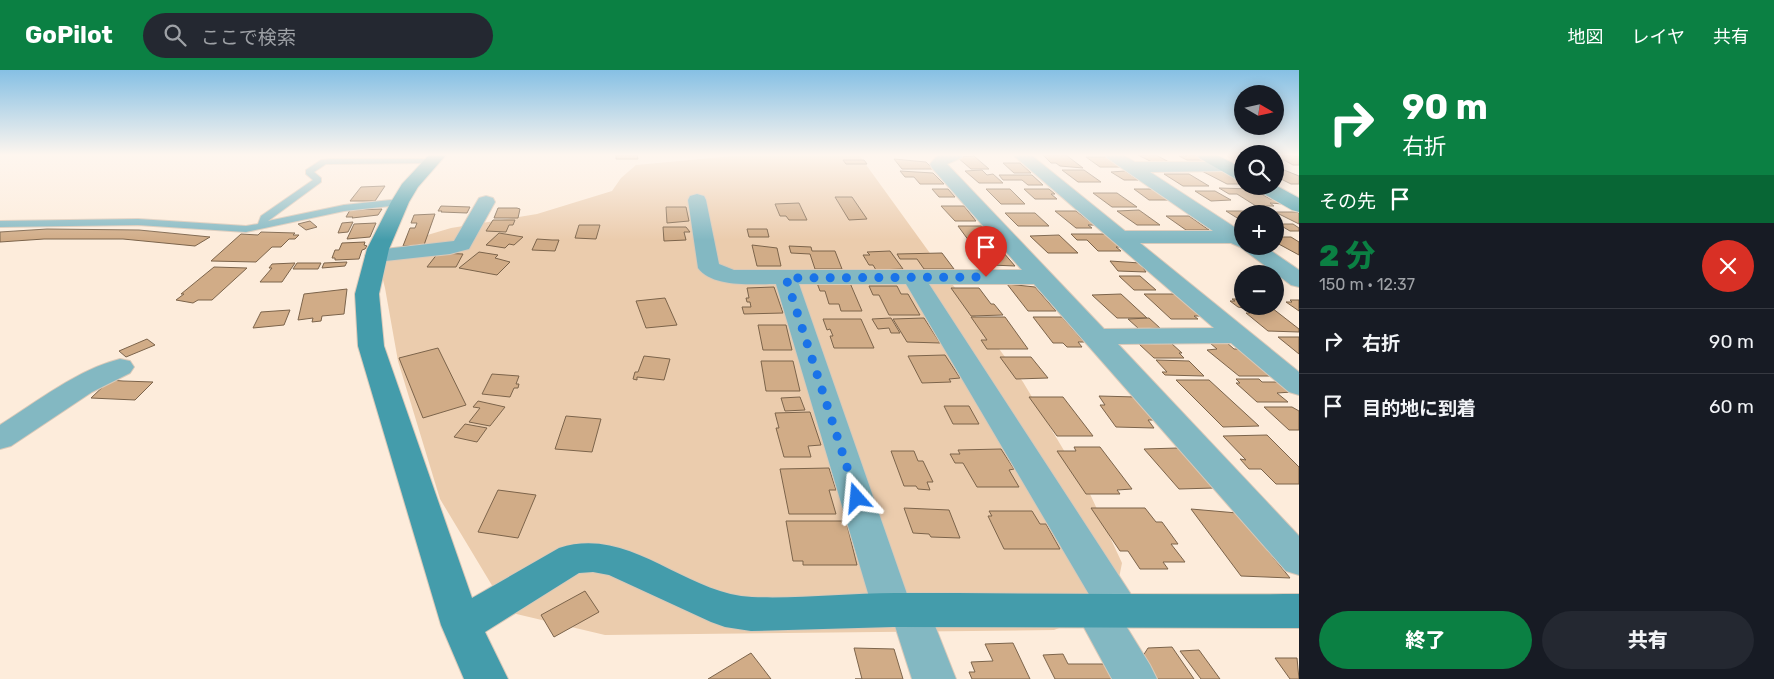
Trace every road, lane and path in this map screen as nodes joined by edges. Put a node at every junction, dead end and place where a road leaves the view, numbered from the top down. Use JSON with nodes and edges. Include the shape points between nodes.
{"nodes":[{"id":1,"x":313,"y":183,"type":"edge"},
{"id":2,"x":412,"y":183,"type":"edge"},
{"id":3,"x":956,"y":183,"type":"edge"},
{"id":4,"x":1055,"y":183,"type":"edge"},
{"id":5,"x":1156,"y":183,"type":"edge"},
{"id":6,"x":1279,"y":195,"type":"edge"},
{"id":7,"x":697,"y":200,"type":"dead end"},
{"id":8,"x":400,"y":202,"type":"junction"},
{"id":9,"x":486,"y":202,"type":"dead end"},
{"id":10,"x":1299,"y":206,"type":"edge"},
{"id":11,"x":0,"y":224,"type":"edge"},
{"id":12,"x":262,"y":226,"type":"junction"},
{"id":13,"x":1234,"y":236,"type":"edge"},
{"id":14,"x":1120,"y":237,"type":"junction"},
{"id":15,"x":1234,"y":242,"type":"edge"},
{"id":16,"x":1262,"y":255,"type":"edge"},
{"id":17,"x":376,"y":256,"type":"junction"},
{"id":18,"x":913,"y":277,"type":"junction"},
{"id":19,"x":1041,"y":277,"type":"junction"},
{"id":20,"x":786,"y":278,"type":"junction"},
{"id":21,"x":1299,"y":280,"type":"edge"},
{"id":22,"x":1239,"y":335,"type":"junction"},
{"id":23,"x":1095,"y":337,"type":"junction"},
{"id":24,"x":120,"y":366,"type":"dead end"},
{"id":25,"x":1299,"y":386,"type":"edge"},
{"id":26,"x":0,"y":439,"type":"edge"},
{"id":27,"x":1299,"y":560,"type":"edge"},
{"id":28,"x":901,"y":610,"type":"junction"},
{"id":29,"x":1299,"y":610,"type":"edge"},
{"id":30,"x":1107,"y":611,"type":"junction"},
{"id":31,"x":461,"y":625,"type":"junction"},
{"id":32,"x":486,"y":679,"type":"edge"},
{"id":33,"x":934,"y":679,"type":"edge"},
{"id":34,"x":1135,"y":679,"type":"edge"}],
"edges":[{"from":1,"to":12,"type":"lane","via":[[264,218]]},
{"from":2,"to":8,"type":"street"},
{"from":3,"to":19,"type":"street"},
{"from":4,"to":14,"type":"street"},
{"from":5,"to":13,"type":"street"},
{"from":6,"to":10,"type":"street"},
{"from":7,"to":20,"type":"street","via":[[710,270],[731,277]]},
{"from":8,"to":12,"type":"lane","via":[[344,208]]},
{"from":8,"to":17,"type":"street"},
{"from":9,"to":17,"type":"street","via":[[462,244]]},
{"from":11,"to":12,"type":"lane","via":[[138,222],[239,229]]},
{"from":14,"to":15,"type":"street"},
{"from":14,"to":22,"type":"street"},
{"from":16,"to":21,"type":"street"},
{"from":17,"to":31,"type":"street","via":[[367,294],[371,346]]},
{"from":18,"to":19,"type":"street"},
{"from":18,"to":20,"type":"street"},
{"from":18,"to":30,"type":"street"},
{"from":19,"to":23,"type":"street"},
{"from":20,"to":28,"type":"street"},
{"from":22,"to":23,"type":"street"},
{"from":22,"to":25,"type":"street"},
{"from":23,"to":27,"type":"street"},
{"from":24,"to":26,"type":"street","via":[[82,386]]},
{"from":28,"to":30,"type":"street"},
{"from":28,"to":31,"type":"street","via":[[770,614],[725,610],[615,560],[593,556],[572,559]]},
{"from":28,"to":33,"type":"street"},
{"from":29,"to":30,"type":"street"},
{"from":30,"to":34,"type":"street"},
{"from":31,"to":32,"type":"street"}]}
